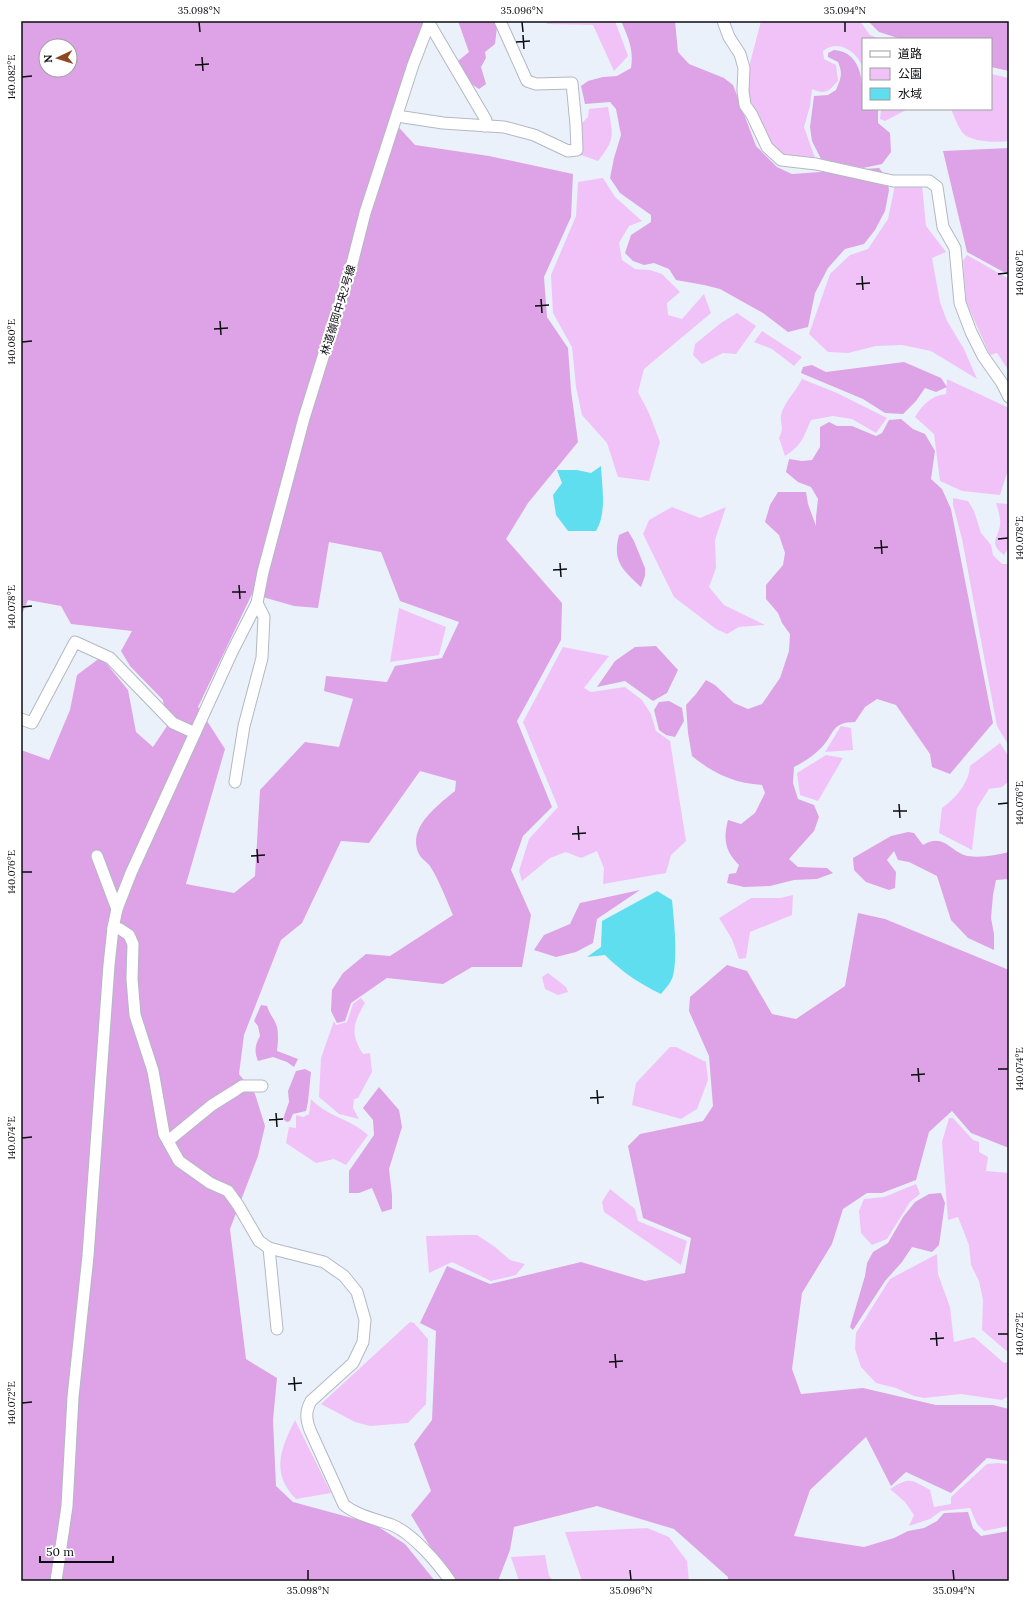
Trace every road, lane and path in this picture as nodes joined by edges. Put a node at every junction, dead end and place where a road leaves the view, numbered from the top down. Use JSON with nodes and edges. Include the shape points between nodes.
{"nodes":[{"id":1,"x":500,"y":21,"type":"edge"},
{"id":2,"x":723,"y":21,"type":"edge"},
{"id":3,"x":429,"y":22,"type":"edge"},
{"id":4,"x":397,"y":116,"type":"junction"},
{"id":5,"x":485,"y":126,"type":"junction"},
{"id":6,"x":1009,"y":397,"type":"edge"},
{"id":7,"x":257,"y":602,"type":"junction"},
{"id":8,"x":21,"y":719,"type":"edge"},
{"id":9,"x":196,"y":733,"type":"junction"},
{"id":10,"x":235,"y":782,"type":"dead end"},
{"id":11,"x":97,"y":856,"type":"dead end"},
{"id":12,"x":117,"y":909,"type":"junction"},
{"id":13,"x":113,"y":928,"type":"junction"},
{"id":14,"x":262,"y":1086,"type":"dead end"},
{"id":15,"x":168,"y":1141,"type":"junction"},
{"id":16,"x":269,"y":1248,"type":"junction"},
{"id":17,"x":277,"y":1329,"type":"dead end"},
{"id":18,"x":56,"y":1581,"type":"edge"},
{"id":19,"x":450,"y":1581,"type":"edge"}],
"edges":[{"from":1,"to":5,"type":"street","via":[[527,81],[536,84],[572,83],[577,150],[568,151],[534,135]]},
{"from":2,"to":6,"type":"street","via":[[726,32],[740,54],[744,68],[745,105],[767,147],[781,160],[816,164],[893,181],[929,181],[937,187],[943,227],[955,248],[960,303],[983,356]]},
{"from":3,"to":4,"type":"street","name":"林道嶺岡中央2号線"},
{"from":3,"to":5,"type":"street","via":[[486,120]]},
{"from":4,"to":5,"type":"street"},
{"from":4,"to":7,"type":"street","name":"林道嶺岡中央2号線","via":[[365,213],[352,264],[304,418]]},
{"from":7,"to":9,"type":"street","name":"林道嶺岡中央2号線"},
{"from":7,"to":10,"type":"street","via":[[264,618],[262,658],[244,726]]},
{"from":8,"to":9,"type":"street","via":[[32,723],[75,642],[110,658],[173,723]]},
{"from":9,"to":12,"type":"street","name":"林道嶺岡中央2号線"},
{"from":11,"to":12,"type":"street"},
{"from":12,"to":13,"type":"street","name":"林道嶺岡中央2号線"},
{"from":13,"to":15,"type":"street","via":[[129,935],[133,944],[132,980],[135,1015],[154,1071],[164,1134]]},
{"from":13,"to":18,"type":"street","name":"林道嶺岡中央2号線","via":[[88,1256],[73,1397],[67,1506]]},
{"from":14,"to":15,"type":"street","via":[[242,1086],[212,1105]]},
{"from":15,"to":16,"type":"street","via":[[179,1160],[210,1183],[228,1191],[259,1241]]},
{"from":16,"to":17,"type":"street"},
{"from":16,"to":19,"type":"street","via":[[324,1262],[344,1276],[357,1292],[365,1320],[363,1342],[353,1363],[311,1401],[306,1421],[344,1505],[352,1511],[404,1531]]}]}
